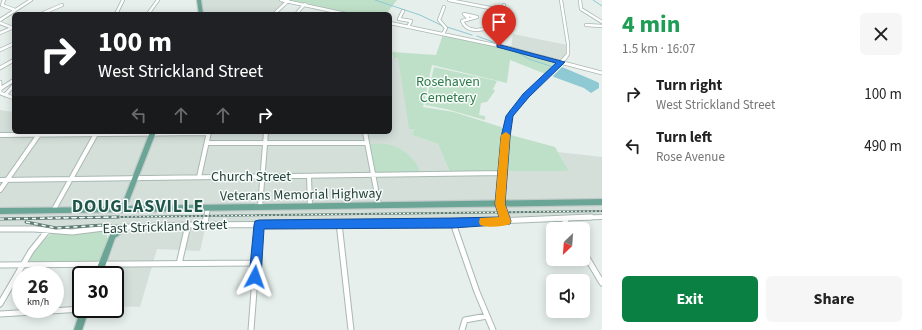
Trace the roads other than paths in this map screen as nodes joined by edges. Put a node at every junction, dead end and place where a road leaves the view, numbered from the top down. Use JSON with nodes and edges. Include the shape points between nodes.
{"nodes":[{"id":1,"x":4,"y":0,"type":"edge"},
{"id":2,"x":31,"y":0,"type":"edge"},
{"id":3,"x":122,"y":0,"type":"edge"},
{"id":4,"x":158,"y":0,"type":"edge"},
{"id":5,"x":199,"y":0,"type":"edge"},
{"id":6,"x":281,"y":0,"type":"edge"},
{"id":7,"x":448,"y":0,"type":"edge"},
{"id":8,"x":472,"y":0,"type":"edge"},
{"id":9,"x":561,"y":0,"type":"edge"},
{"id":10,"x":580,"y":0,"type":"edge"},
{"id":11,"x":288,"y":1,"type":"junction"},
{"id":12,"x":62,"y":4,"type":"dead end"},
{"id":13,"x":305,"y":4,"type":"junction"},
{"id":14,"x":469,"y":4,"type":"junction"},
{"id":15,"x":504,"y":5,"type":"dead end"},
{"id":16,"x":444,"y":7,"type":"dead end"},
{"id":17,"x":15,"y":10,"type":"junction"},
{"id":18,"x":403,"y":11,"type":"dead end"},
{"id":19,"x":45,"y":12,"type":"edge"},
{"id":20,"x":117,"y":12,"type":"edge"},
{"id":21,"x":149,"y":12,"type":"edge"},
{"id":22,"x":201,"y":12,"type":"edge"},
{"id":23,"x":276,"y":12,"type":"edge"},
{"id":24,"x":298,"y":12,"type":"edge"},
{"id":25,"x":338,"y":12,"type":"edge"},
{"id":26,"x":468,"y":18,"type":"dead end"},
{"id":27,"x":0,"y":20,"type":"edge"},
{"id":28,"x":501,"y":22,"type":"dead end"},
{"id":29,"x":602,"y":22,"type":"edge"},
{"id":30,"x":0,"y":23,"type":"edge"},
{"id":31,"x":392,"y":23,"type":"edge"},
{"id":32,"x":586,"y":25,"type":"dead end"},
{"id":33,"x":408,"y":26,"type":"junction"},
{"id":34,"x":602,"y":26,"type":"edge"},
{"id":35,"x":12,"y":28,"type":"edge"},
{"id":36,"x":12,"y":28,"type":"edge"},
{"id":37,"x":488,"y":29,"type":"junction"},
{"id":38,"x":0,"y":33,"type":"edge"},
{"id":39,"x":443,"y":34,"type":"junction"},
{"id":40,"x":474,"y":34,"type":"junction"},
{"id":41,"x":498,"y":35,"type":"dead end"},
{"id":42,"x":473,"y":40,"type":"junction"},
{"id":43,"x":12,"y":44,"type":"edge"},
{"id":44,"x":0,"y":50,"type":"edge"},
{"id":45,"x":12,"y":61,"type":"edge"},
{"id":46,"x":561,"y":62,"type":"junction"},
{"id":47,"x":0,"y":68,"type":"edge"},
{"id":48,"x":602,"y":73,"type":"edge"},
{"id":49,"x":12,"y":81,"type":"edge"},
{"id":50,"x":0,"y":82,"type":"edge"},
{"id":51,"x":12,"y":87,"type":"edge"},
{"id":52,"x":0,"y":89,"type":"edge"},
{"id":53,"x":5,"y":95,"type":"junction"},
{"id":54,"x":12,"y":97,"type":"edge"},
{"id":55,"x":20,"y":134,"type":"edge"},
{"id":56,"x":40,"y":134,"type":"edge"},
{"id":57,"x":95,"y":134,"type":"edge"},
{"id":58,"x":153,"y":134,"type":"edge"},
{"id":59,"x":209,"y":134,"type":"edge"},
{"id":60,"x":266,"y":134,"type":"edge"},
{"id":61,"x":365,"y":134,"type":"edge"},
{"id":62,"x":0,"y":135,"type":"edge"},
{"id":63,"x":265,"y":142,"type":"junction"},
{"id":64,"x":207,"y":143,"type":"junction"},
{"id":65,"x":367,"y":144,"type":"junction"},
{"id":66,"x":502,"y":173,"type":"junction"},
{"id":67,"x":373,"y":175,"type":"junction"},
{"id":68,"x":263,"y":176,"type":"junction"},
{"id":69,"x":309,"y":176,"type":"junction"},
{"id":70,"x":136,"y":177,"type":"junction"},
{"id":71,"x":199,"y":177,"type":"junction"},
{"id":72,"x":71,"y":179,"type":"junction"},
{"id":73,"x":0,"y":180,"type":"edge"},
{"id":74,"x":7,"y":180,"type":"junction"},
{"id":75,"x":0,"y":190,"type":"edge"},
{"id":76,"x":602,"y":202,"type":"edge"},
{"id":77,"x":500,"y":204,"type":"junction"},
{"id":78,"x":379,"y":205,"type":"junction"},
{"id":79,"x":310,"y":206,"type":"junction"},
{"id":80,"x":260,"y":207,"type":"junction"},
{"id":81,"x":208,"y":208,"type":"junction"},
{"id":82,"x":123,"y":210,"type":"junction"},
{"id":83,"x":0,"y":211,"type":"edge"},
{"id":84,"x":53,"y":211,"type":"junction"},
{"id":85,"x":602,"y":217,"type":"edge"},
{"id":86,"x":564,"y":219,"type":"junction"},
{"id":87,"x":506,"y":221,"type":"junction"},
{"id":88,"x":566,"y":222,"type":"edge"},
{"id":89,"x":339,"y":223,"type":"junction"},
{"id":90,"x":453,"y":223,"type":"junction"},
{"id":91,"x":188,"y":225,"type":"junction"},
{"id":92,"x":205,"y":225,"type":"junction"},
{"id":93,"x":259,"y":225,"type":"junction"},
{"id":94,"x":116,"y":228,"type":"junction"},
{"id":95,"x":124,"y":228,"type":"junction"},
{"id":96,"x":0,"y":229,"type":"edge"},
{"id":97,"x":48,"y":230,"type":"junction"},
{"id":98,"x":112,"y":237,"type":"junction"},
{"id":99,"x":256,"y":263,"type":"junction"},
{"id":100,"x":590,"y":263,"type":"edge"},
{"id":101,"x":179,"y":264,"type":"junction"},
{"id":102,"x":0,"y":265,"type":"edge"},
{"id":103,"x":102,"y":265,"type":"junction"},
{"id":104,"x":22,"y":266,"type":"junction"},
{"id":105,"x":12,"y":283,"type":"edge"},
{"id":106,"x":602,"y":283,"type":"edge"},
{"id":107,"x":0,"y":304,"type":"edge"},
{"id":108,"x":72,"y":310,"type":"edge"},
{"id":109,"x":0,"y":314,"type":"edge"},
{"id":110,"x":486,"y":316,"type":"junction"},
{"id":111,"x":81,"y":318,"type":"edge"},
{"id":112,"x":77,"y":330,"type":"edge"},
{"id":113,"x":251,"y":330,"type":"edge"},
{"id":114,"x":351,"y":330,"type":"edge"},
{"id":115,"x":462,"y":330,"type":"edge"},
{"id":116,"x":493,"y":330,"type":"edge"}],
"edges":[{"from":1,"to":17,"type":"street","via":[[2,5]]},
{"from":2,"to":17,"type":"street"},
{"from":3,"to":20,"type":"street"},
{"from":4,"to":21,"type":"street"},
{"from":5,"to":22,"type":"main road"},
{"from":6,"to":11,"type":"street"},
{"from":7,"to":14,"type":"street"},
{"from":8,"to":14,"type":"street"},
{"from":9,"to":46,"type":"street","via":[[569,48],[568,54]]},
{"from":10,"to":29,"type":"street","via":[[579,7]]},
{"from":11,"to":13,"type":"street"},
{"from":11,"to":23,"type":"street"},
{"from":12,"to":19,"type":"street"},
{"from":13,"to":24,"type":"street"},
{"from":13,"to":25,"type":"street"},
{"from":14,"to":15,"type":"street","via":[[497,9]]},
{"from":16,"to":39,"type":"street","via":[[439,20],[446,28]]},
{"from":17,"to":27,"type":"street"},
{"from":18,"to":33,"type":"street","via":[[399,19],[411,21]]},
{"from":26,"to":40,"type":"street","via":[[461,23]]},
{"from":28,"to":37,"type":"street","via":[[502,24]]},
{"from":30,"to":35,"type":"street"},
{"from":31,"to":33,"type":"street"},
{"from":32,"to":34,"type":"street"},
{"from":33,"to":39,"type":"street"},
{"from":36,"to":38,"type":"street"},
{"from":37,"to":40,"type":"street"},
{"from":37,"to":41,"type":"street"},
{"from":39,"to":42,"type":"street"},
{"from":40,"to":42,"type":"street"},
{"from":42,"to":46,"type":"street"},
{"from":43,"to":44,"type":"street"},
{"from":45,"to":47,"type":"street"},
{"from":46,"to":48,"type":"street"},
{"from":46,"to":66,"type":"street","via":[[511,112],[505,137]]},
{"from":49,"to":52,"type":"street"},
{"from":50,"to":52,"type":"street"},
{"from":51,"to":53,"type":"street"},
{"from":52,"to":53,"type":"street","via":[[0,93]]},
{"from":53,"to":54,"type":"street"},
{"from":55,"to":62,"type":"street"},
{"from":56,"to":74,"type":"street"},
{"from":57,"to":72,"type":"street"},
{"from":58,"to":70,"type":"main road"},
{"from":59,"to":64,"type":"street"},
{"from":60,"to":63,"type":"street"},
{"from":61,"to":65,"type":"street"},
{"from":63,"to":64,"type":"street"},
{"from":63,"to":65,"type":"street"},
{"from":63,"to":68,"type":"street"},
{"from":64,"to":71,"type":"street"},
{"from":65,"to":67,"type":"street"},
{"from":66,"to":67,"type":"street","name":"Church Street"},
{"from":66,"to":77,"type":"street"},
{"from":67,"to":69,"type":"street","name":"Church Street"},
{"from":67,"to":78,"type":"street"},
{"from":68,"to":69,"type":"street","name":"Church Street"},
{"from":68,"to":71,"type":"street","name":"Church Street"},
{"from":68,"to":80,"type":"street"},
{"from":69,"to":79,"type":"street"},
{"from":70,"to":71,"type":"street","name":"Church Street"},
{"from":70,"to":72,"type":"street","name":"Church Street"},
{"from":70,"to":82,"type":"main road"},
{"from":72,"to":74,"type":"street","name":"Church Street"},
{"from":72,"to":84,"type":"street"},
{"from":73,"to":74,"type":"street","name":"Church Street"},
{"from":74,"to":75,"type":"street"},
{"from":76,"to":77,"type":"main road","name":"Veterans Memorial Highway"},
{"from":77,"to":78,"type":"main road","name":"Veterans Memorial Highway"},
{"from":77,"to":87,"type":"street"},
{"from":78,"to":79,"type":"main road","name":"Veterans Memorial Highway"},
{"from":79,"to":80,"type":"main road","name":"Veterans Memorial Highway"},
{"from":80,"to":81,"type":"main road","name":"Veterans Memorial Highway"},
{"from":81,"to":82,"type":"main road","name":"Veterans Memorial Highway"},
{"from":81,"to":92,"type":"street"},
{"from":82,"to":84,"type":"main road","name":"Veterans Memorial Highway"},
{"from":83,"to":84,"type":"main road","name":"Veterans Memorial Highway"},
{"from":85,"to":86,"type":"street","name":"East Strickland Street"},
{"from":86,"to":87,"type":"street","name":"East Strickland Street"},
{"from":86,"to":88,"type":"street"},
{"from":87,"to":90,"type":"street","name":"East Strickland Street"},
{"from":89,"to":90,"type":"street","name":"East Strickland Street"},
{"from":89,"to":93,"type":"street","name":"East Strickland Street"},
{"from":89,"to":114,"type":"street"},
{"from":90,"to":110,"type":"street"},
{"from":91,"to":92,"type":"street","name":"East Strickland Street"},
{"from":91,"to":95,"type":"street","name":"East Strickland Street"},
{"from":91,"to":101,"type":"street"},
{"from":92,"to":93,"type":"street","name":"East Strickland Street"},
{"from":93,"to":99,"type":"street"},
{"from":94,"to":95,"type":"street","name":"East Strickland Street"},
{"from":94,"to":97,"type":"street","name":"East Strickland Street","via":[[72,232]]},
{"from":94,"to":98,"type":"main road"},
{"from":95,"to":98,"type":"main road"},
{"from":96,"to":97,"type":"street","name":"East Strickland Street"},
{"from":97,"to":104,"type":"street"},
{"from":98,"to":103,"type":"main road"},
{"from":99,"to":101,"type":"street"},
{"from":99,"to":113,"type":"street"},
{"from":100,"to":106,"type":"street"},
{"from":101,"to":103,"type":"street"},
{"from":102,"to":104,"type":"street"},
{"from":103,"to":104,"type":"street"},
{"from":105,"to":107,"type":"street"},
{"from":108,"to":109,"type":"street"},
{"from":110,"to":115,"type":"street","via":[[465,320]]},
{"from":110,"to":116,"type":"street"},
{"from":111,"to":112,"type":"main road"}]}
